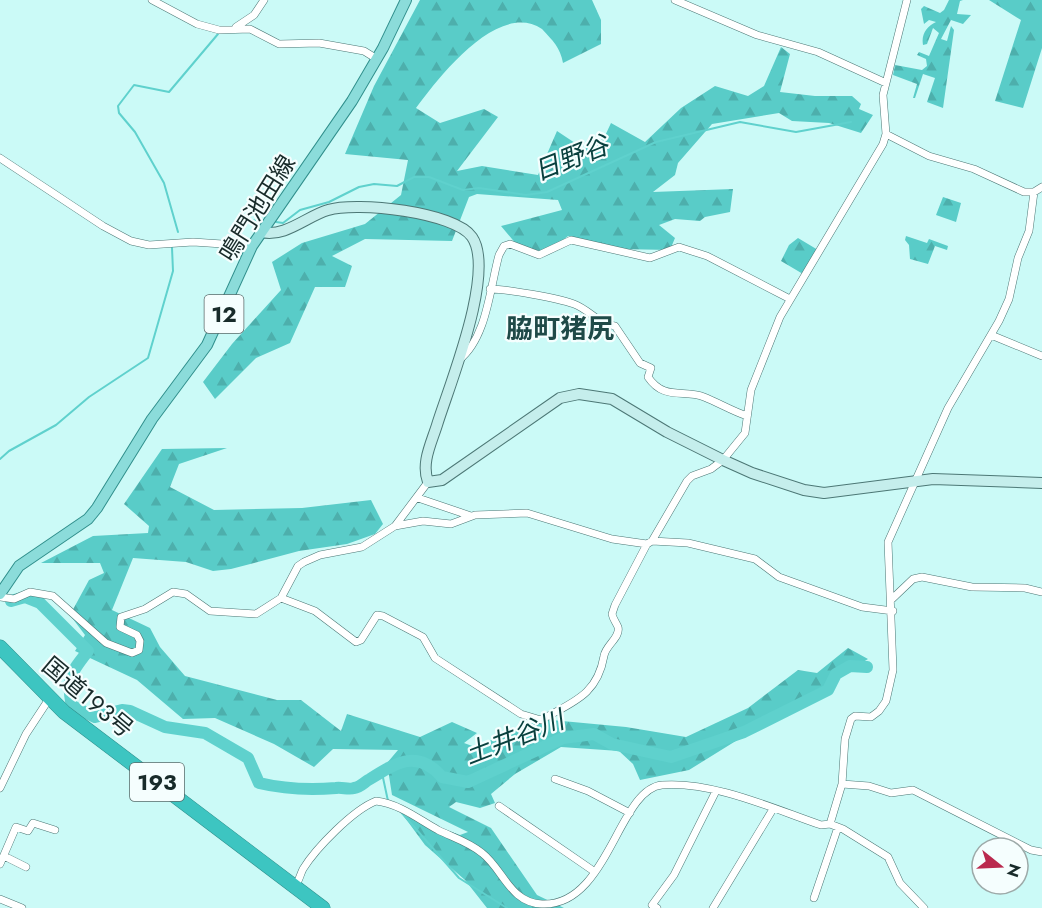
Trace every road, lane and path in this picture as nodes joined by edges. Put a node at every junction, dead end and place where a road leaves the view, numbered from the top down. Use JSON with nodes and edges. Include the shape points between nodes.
{"nodes":[{"id":1,"x":152,"y":0,"type":"edge"},
{"id":2,"x":264,"y":0,"type":"edge"},
{"id":3,"x":406,"y":0,"type":"edge"},
{"id":4,"x":675,"y":0,"type":"edge"},
{"id":5,"x":907,"y":0,"type":"edge"},
{"id":6,"x":234,"y":28,"type":"junction"},
{"id":7,"x":377,"y":59,"type":"junction"},
{"id":8,"x":886,"y":83,"type":"junction"},
{"id":9,"x":886,"y":134,"type":"junction"},
{"id":10,"x":0,"y":158,"type":"edge"},
{"id":11,"x":1042,"y":187,"type":"edge"},
{"id":12,"x":1034,"y":192,"type":"junction"},
{"id":13,"x":261,"y":232,"type":"junction"},
{"id":14,"x":252,"y":246,"type":"junction"},
{"id":15,"x":490,"y":289,"type":"junction"},
{"id":16,"x":790,"y":299,"type":"junction"},
{"id":17,"x":991,"y":334,"type":"junction"},
{"id":18,"x":1042,"y":356,"type":"edge"},
{"id":19,"x":459,"y":360,"type":"junction"},
{"id":20,"x":747,"y":416,"type":"junction"},
{"id":21,"x":723,"y":460,"type":"junction"},
{"id":22,"x":914,"y":480,"type":"junction"},
{"id":23,"x":428,"y":482,"type":"junction"},
{"id":24,"x":1042,"y":483,"type":"edge"},
{"id":25,"x":418,"y":498,"type":"junction"},
{"id":26,"x":471,"y":516,"type":"junction"},
{"id":27,"x":395,"y":526,"type":"junction"},
{"id":28,"x":650,"y":542,"type":"junction"},
{"id":29,"x":1042,"y":592,"type":"edge"},
{"id":30,"x":0,"y":595,"type":"edge"},
{"id":31,"x":281,"y":598,"type":"junction"},
{"id":32,"x":892,"y":599,"type":"junction"},
{"id":33,"x":893,"y":611,"type":"junction"},
{"id":34,"x":0,"y":647,"type":"edge"},
{"id":35,"x":49,"y":699,"type":"junction"},
{"id":36,"x":555,"y":779,"type":"dead end"},
{"id":37,"x":842,"y":784,"type":"junction"},
{"id":38,"x":0,"y":788,"type":"edge"},
{"id":39,"x":716,"y":791,"type":"junction"},
{"id":40,"x":499,"y":806,"type":"dead end"},
{"id":41,"x":773,"y":809,"type":"junction"},
{"id":42,"x":630,"y":813,"type":"junction"},
{"id":43,"x":830,"y":824,"type":"junction"},
{"id":44,"x":838,"y":827,"type":"junction"},
{"id":45,"x":54,"y":830,"type":"dead end"},
{"id":46,"x":1042,"y":852,"type":"edge"},
{"id":47,"x":4,"y":856,"type":"junction"},
{"id":48,"x":0,"y":864,"type":"edge"},
{"id":49,"x":26,"y":867,"type":"dead end"},
{"id":50,"x":595,"y":872,"type":"junction"},
{"id":51,"x":295,"y":886,"type":"junction"},
{"id":52,"x":0,"y":898,"type":"edge"},
{"id":53,"x":814,"y":898,"type":"dead end"},
{"id":54,"x":22,"y":908,"type":"edge"},
{"id":55,"x":323,"y":908,"type":"edge"},
{"id":56,"x":657,"y":908,"type":"edge"},
{"id":57,"x":713,"y":908,"type":"edge"},
{"id":58,"x":924,"y":908,"type":"edge"}],
"edges":[{"from":1,"to":6,"type":"street","via":[[197,24],[219,30]]},
{"from":2,"to":6,"type":"street","via":[[254,15]]},
{"from":3,"to":7,"type":"main road","name":"鳴門池田線","number":"12"},
{"from":4,"to":8,"type":"street","via":[[757,35],[818,52]]},
{"from":5,"to":8,"type":"street"},
{"from":6,"to":7,"type":"street","via":[[250,29],[279,44],[319,44],[364,51]]},
{"from":7,"to":13,"type":"main road","name":"鳴門池田線","number":"12"},
{"from":8,"to":9,"type":"street","via":[[882,104]]},
{"from":9,"to":12,"type":"street","via":[[929,156],[961,164],[1024,192]]},
{"from":9,"to":16,"type":"street"},
{"from":10,"to":14,"type":"street","via":[[130,241],[149,245],[194,242]]},
{"from":11,"to":12,"type":"street"},
{"from":12,"to":17,"type":"street","via":[[1029,231],[1009,298]]},
{"from":13,"to":14,"type":"main road","name":"鳴門池田線","number":"12"},
{"from":13,"to":19,"type":"street","via":[[281,232],[329,209],[366,205],[459,227],[471,236],[478,256],[475,298]]},
{"from":14,"to":30,"type":"main road","name":"鳴門池田線","number":"12","via":[[212,337],[152,419],[97,508],[88,519],[20,566]]},
{"from":15,"to":16,"type":"street","via":[[504,246],[517,245],[539,255],[571,240],[650,258],[675,248],[696,252]]},
{"from":15,"to":19,"type":"street","via":[[476,336],[468,353]]},
{"from":15,"to":20,"type":"street","via":[[574,304],[604,325],[615,327],[640,363],[651,368],[648,377],[652,382],[669,392],[696,394]]},
{"from":16,"to":20,"type":"street","via":[[757,374]]},
{"from":17,"to":18,"type":"street"},
{"from":17,"to":22,"type":"street","via":[[948,408]]},
{"from":19,"to":23,"type":"street","via":[[425,462]]},
{"from":20,"to":21,"type":"street","via":[[745,433]]},
{"from":21,"to":22,"type":"street","via":[[789,487],[824,493]]},
{"from":21,"to":23,"type":"street","via":[[612,399],[579,394],[560,398],[442,480]]},
{"from":21,"to":28,"type":"street","via":[[687,481]]},
{"from":22,"to":24,"type":"street"},
{"from":22,"to":32,"type":"street","via":[[888,542]]},
{"from":23,"to":25,"type":"street"},
{"from":25,"to":26,"type":"street"},
{"from":25,"to":27,"type":"street"},
{"from":26,"to":27,"type":"street","via":[[451,524],[423,521]]},
{"from":26,"to":28,"type":"street","via":[[527,513],[612,539]]},
{"from":27,"to":31,"type":"street","via":[[362,547],[304,562]]},
{"from":28,"to":31,"type":"street","via":[[615,605],[612,614],[617,633],[607,648],[602,672],[594,686],[567,707],[541,720],[521,714],[435,658],[423,638],[383,616],[377,615],[356,642],[315,611]]},
{"from":28,"to":33,"type":"street","via":[[688,543],[754,559],[779,577],[862,607]]},
{"from":29,"to":32,"type":"street","via":[[972,587],[922,577],[913,579]]},
{"from":30,"to":31,"type":"street","via":[[14,599],[30,592],[53,596],[106,643],[132,653],[139,650],[140,640],[120,627],[121,618],[173,592],[186,594],[205,609],[222,614],[256,614]]},
{"from":32,"to":33,"type":"street"},
{"from":33,"to":37,"type":"street","via":[[893,670],[886,701],[871,717],[851,719],[845,739]]},
{"from":34,"to":35,"type":"highway","name":"国道193号","number":"193"},
{"from":35,"to":38,"type":"street","via":[[26,734]]},
{"from":35,"to":51,"type":"highway","name":"国道193号","number":"193"},
{"from":36,"to":42,"type":"street"},
{"from":37,"to":43,"type":"street"},
{"from":37,"to":46,"type":"street","via":[[891,793],[913,790]]},
{"from":39,"to":41,"type":"street"},
{"from":39,"to":42,"type":"street","via":[[660,785],[646,793]]},
{"from":39,"to":56,"type":"street","via":[[674,876],[652,905]]},
{"from":40,"to":50,"type":"street"},
{"from":41,"to":43,"type":"street","via":[[821,825]]},
{"from":41,"to":57,"type":"street"},
{"from":42,"to":50,"type":"street"},
{"from":43,"to":44,"type":"street"},
{"from":44,"to":53,"type":"street"},
{"from":44,"to":58,"type":"street","via":[[888,857],[900,883]]},
{"from":45,"to":47,"type":"street","via":[[33,823],[28,831],[16,827]]},
{"from":47,"to":48,"type":"street"},
{"from":47,"to":49,"type":"street"},
{"from":50,"to":51,"type":"street","via":[[578,894],[542,904],[527,900],[503,881],[480,850],[395,806],[376,801],[346,819],[309,861]]},
{"from":51,"to":55,"type":"highway","name":"国道193号","number":"193"},
{"from":52,"to":54,"type":"street"}]}
